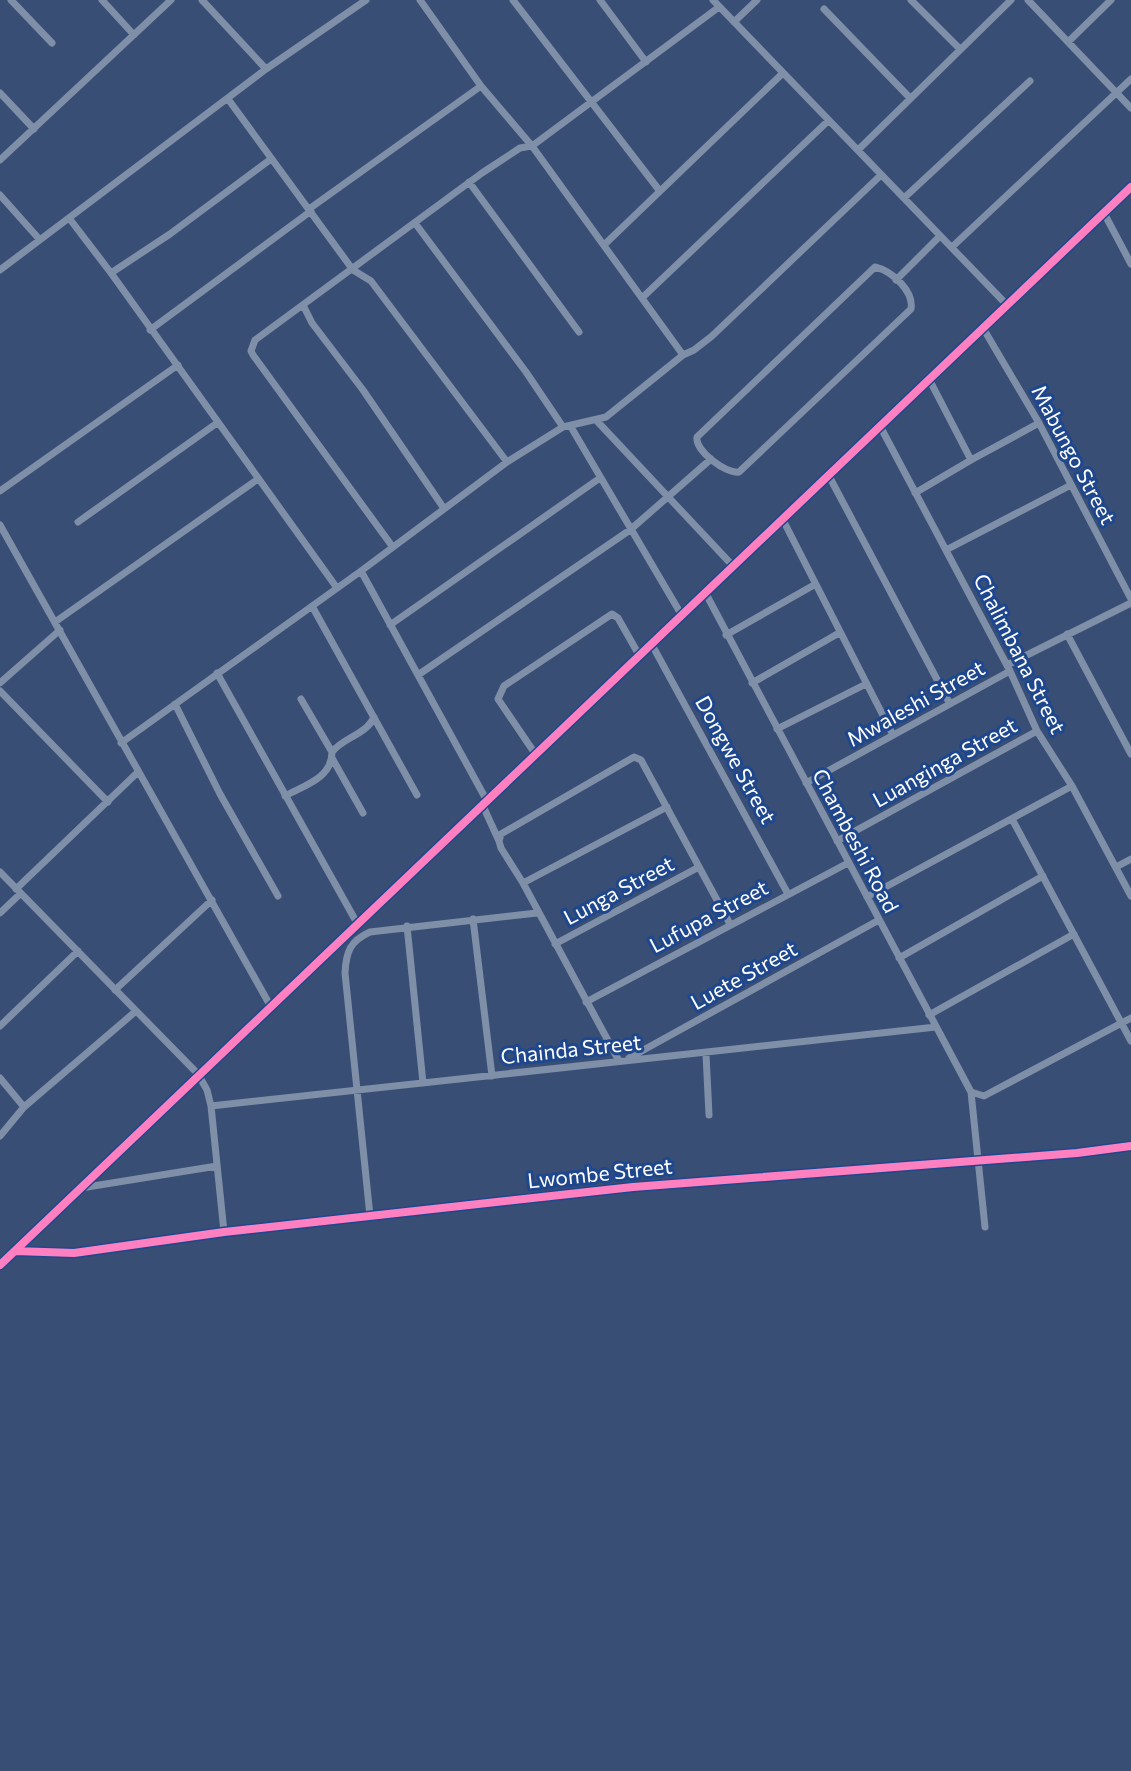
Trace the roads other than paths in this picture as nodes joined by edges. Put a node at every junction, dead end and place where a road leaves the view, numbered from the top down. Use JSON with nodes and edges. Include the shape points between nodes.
{"nodes":[{"id":1,"x":11,"y":0,"type":"edge"},
{"id":2,"x":102,"y":0,"type":"edge"},
{"id":3,"x":171,"y":0,"type":"edge"},
{"id":4,"x":202,"y":0,"type":"edge"},
{"id":5,"x":366,"y":0,"type":"edge"},
{"id":6,"x":420,"y":0,"type":"edge"},
{"id":7,"x":513,"y":0,"type":"edge"},
{"id":8,"x":600,"y":0,"type":"edge"},
{"id":9,"x":713,"y":0,"type":"edge"},
{"id":10,"x":757,"y":0,"type":"edge"},
{"id":11,"x":911,"y":0,"type":"edge"},
{"id":12,"x":1010,"y":0,"type":"edge"},
{"id":13,"x":1028,"y":0,"type":"edge"},
{"id":14,"x":1111,"y":0,"type":"edge"},
{"id":15,"x":719,"y":7,"type":"junction"},
{"id":16,"x":824,"y":9,"type":"dead end"},
{"id":17,"x":734,"y":22,"type":"junction"},
{"id":18,"x":134,"y":35,"type":"junction"},
{"id":19,"x":1068,"y":42,"type":"junction"},
{"id":20,"x":52,"y":43,"type":"dead end"},
{"id":21,"x":960,"y":49,"type":"junction"},
{"id":22,"x":646,"y":62,"type":"junction"},
{"id":23,"x":266,"y":69,"type":"junction"},
{"id":24,"x":783,"y":73,"type":"junction"},
{"id":25,"x":1131,"y":78,"type":"edge"},
{"id":26,"x":1030,"y":81,"type":"dead end"},
{"id":27,"x":481,"y":86,"type":"junction"},
{"id":28,"x":0,"y":93,"type":"edge"},
{"id":29,"x":1116,"y":93,"type":"junction"},
{"id":30,"x":910,"y":98,"type":"junction"},
{"id":31,"x":228,"y":99,"type":"junction"},
{"id":32,"x":592,"y":100,"type":"junction"},
{"id":33,"x":1131,"y":108,"type":"edge"},
{"id":34,"x":828,"y":121,"type":"junction"},
{"id":35,"x":34,"y":129,"type":"junction"},
{"id":36,"x":532,"y":146,"type":"junction"},
{"id":37,"x":858,"y":150,"type":"junction"},
{"id":38,"x":271,"y":159,"type":"junction"},
{"id":39,"x":0,"y":160,"type":"edge"},
{"id":40,"x":881,"y":175,"type":"junction"},
{"id":41,"x":469,"y":182,"type":"junction"},
{"id":42,"x":1131,"y":187,"type":"edge"},
{"id":43,"x":659,"y":190,"type":"junction"},
{"id":44,"x":0,"y":195,"type":"edge"},
{"id":45,"x":904,"y":198,"type":"junction"},
{"id":46,"x":310,"y":210,"type":"junction"},
{"id":47,"x":1104,"y":213,"type":"junction"},
{"id":48,"x":69,"y":218,"type":"junction"},
{"id":49,"x":415,"y":223,"type":"junction"},
{"id":50,"x":940,"y":236,"type":"junction"},
{"id":51,"x":40,"y":240,"type":"junction"},
{"id":52,"x":604,"y":245,"type":"junction"},
{"id":53,"x":952,"y":247,"type":"junction"},
{"id":54,"x":1131,"y":264,"type":"edge"},
{"id":55,"x":0,"y":270,"type":"edge"},
{"id":56,"x":353,"y":270,"type":"junction"},
{"id":57,"x":111,"y":273,"type":"junction"},
{"id":58,"x":896,"y":280,"type":"junction"},
{"id":59,"x":643,"y":297,"type":"junction"},
{"id":60,"x":303,"y":304,"type":"junction"},
{"id":61,"x":1007,"y":305,"type":"junction"},
{"id":62,"x":983,"y":328,"type":"junction"},
{"id":63,"x":150,"y":330,"type":"junction"},
{"id":64,"x":579,"y":332,"type":"dead end"},
{"id":65,"x":683,"y":355,"type":"junction"},
{"id":66,"x":178,"y":365,"type":"junction"},
{"id":67,"x":929,"y":379,"type":"junction"},
{"id":68,"x":596,"y":420,"type":"junction"},
{"id":69,"x":218,"y":423,"type":"junction"},
{"id":70,"x":1039,"y":423,"type":"junction"},
{"id":71,"x":880,"y":426,"type":"junction"},
{"id":72,"x":567,"y":427,"type":"junction"},
{"id":73,"x":711,"y":459,"type":"junction"},
{"id":74,"x":970,"y":460,"type":"junction"},
{"id":75,"x":507,"y":462,"type":"junction"},
{"id":76,"x":829,"y":476,"type":"junction"},
{"id":77,"x":600,"y":478,"type":"junction"},
{"id":78,"x":258,"y":479,"type":"junction"},
{"id":79,"x":1071,"y":485,"type":"junction"},
{"id":80,"x":0,"y":491,"type":"edge"},
{"id":81,"x":915,"y":493,"type":"junction"},
{"id":82,"x":669,"y":496,"type":"junction"},
{"id":83,"x":444,"y":507,"type":"junction"},
{"id":84,"x":783,"y":520,"type":"junction"},
{"id":85,"x":78,"y":522,"type":"dead end"},
{"id":86,"x":0,"y":525,"type":"edge"},
{"id":87,"x":630,"y":530,"type":"junction"},
{"id":88,"x":392,"y":546,"type":"junction"},
{"id":89,"x":946,"y":550,"type":"junction"},
{"id":90,"x":733,"y":566,"type":"junction"},
{"id":91,"x":361,"y":571,"type":"junction"},
{"id":92,"x":814,"y":585,"type":"junction"},
{"id":93,"x":337,"y":588,"type":"junction"},
{"id":94,"x":705,"y":592,"type":"junction"},
{"id":95,"x":1131,"y":601,"type":"edge"},
{"id":96,"x":312,"y":606,"type":"junction"},
{"id":97,"x":681,"y":614,"type":"junction"},
{"id":98,"x":55,"y":621,"type":"junction"},
{"id":99,"x":390,"y":625,"type":"junction"},
{"id":100,"x":60,"y":630,"type":"junction"},
{"id":101,"x":839,"y":633,"type":"junction"},
{"id":102,"x":1067,"y":634,"type":"junction"},
{"id":103,"x":726,"y":635,"type":"junction"},
{"id":104,"x":651,"y":643,"type":"junction"},
{"id":105,"x":639,"y":655,"type":"junction"},
{"id":106,"x":1009,"y":668,"type":"junction"},
{"id":107,"x":217,"y":673,"type":"junction"},
{"id":108,"x":418,"y":675,"type":"junction"},
{"id":109,"x":752,"y":683,"type":"junction"},
{"id":110,"x":0,"y":684,"type":"edge"},
{"id":111,"x":866,"y":684,"type":"junction"},
{"id":112,"x":0,"y":691,"type":"edge"},
{"id":113,"x":301,"y":699,"type":"dead end"},
{"id":114,"x":175,"y":704,"type":"junction"},
{"id":115,"x":950,"y":704,"type":"junction"},
{"id":116,"x":374,"y":717,"type":"junction"},
{"id":117,"x":777,"y":729,"type":"junction"},
{"id":118,"x":1037,"y":732,"type":"junction"},
{"id":119,"x":893,"y":735,"type":"junction"},
{"id":120,"x":121,"y":743,"type":"junction"},
{"id":121,"x":1131,"y":754,"type":"edge"},
{"id":122,"x":332,"y":755,"type":"junction"},
{"id":123,"x":536,"y":755,"type":"junction"},
{"id":124,"x":138,"y":772,"type":"junction"},
{"id":125,"x":806,"y":783,"type":"junction"},
{"id":126,"x":1072,"y":786,"type":"junction"},
{"id":127,"x":417,"y":795,"type":"dead end"},
{"id":128,"x":285,"y":796,"type":"junction"},
{"id":129,"x":108,"y":802,"type":"junction"},
{"id":130,"x":485,"y":803,"type":"junction"},
{"id":131,"x":666,"y":807,"type":"junction"},
{"id":132,"x":363,"y":813,"type":"dead end"},
{"id":133,"x":1012,"y":819,"type":"junction"},
{"id":134,"x":499,"y":841,"type":"junction"},
{"id":135,"x":837,"y":841,"type":"junction"},
{"id":136,"x":1131,"y":859,"type":"edge"},
{"id":137,"x":848,"y":862,"type":"junction"},
{"id":138,"x":699,"y":867,"type":"junction"},
{"id":139,"x":1116,"y":867,"type":"junction"},
{"id":140,"x":0,"y":872,"type":"edge"},
{"id":141,"x":1043,"y":876,"type":"junction"},
{"id":142,"x":523,"y":883,"type":"junction"},
{"id":143,"x":18,"y":891,"type":"junction"},
{"id":144,"x":788,"y":894,"type":"junction"},
{"id":145,"x":278,"y":896,"type":"dead end"},
{"id":146,"x":1131,"y":896,"type":"edge"},
{"id":147,"x":867,"y":897,"type":"junction"},
{"id":148,"x":212,"y":900,"type":"junction"},
{"id":149,"x":0,"y":913,"type":"edge"},
{"id":150,"x":537,"y":913,"type":"junction"},
{"id":151,"x":473,"y":918,"type":"junction"},
{"id":152,"x":879,"y":920,"type":"junction"},
{"id":153,"x":730,"y":924,"type":"junction"},
{"id":154,"x":355,"y":925,"type":"junction"},
{"id":155,"x":407,"y":926,"type":"junction"},
{"id":156,"x":1074,"y":934,"type":"junction"},
{"id":157,"x":358,"y":939,"type":"junction"},
{"id":158,"x":555,"y":944,"type":"junction"},
{"id":159,"x":78,"y":951,"type":"junction"},
{"id":160,"x":899,"y":958,"type":"junction"},
{"id":161,"x":115,"y":990,"type":"junction"},
{"id":162,"x":586,"y":1002,"type":"junction"},
{"id":163,"x":271,"y":1007,"type":"junction"},
{"id":164,"x":136,"y":1011,"type":"junction"},
{"id":165,"x":929,"y":1015,"type":"junction"},
{"id":166,"x":1131,"y":1018,"type":"edge"},
{"id":167,"x":1121,"y":1024,"type":"junction"},
{"id":168,"x":0,"y":1026,"type":"edge"},
{"id":169,"x":936,"y":1027,"type":"junction"},
{"id":170,"x":1131,"y":1041,"type":"edge"},
{"id":171,"x":706,"y":1054,"type":"junction"},
{"id":172,"x":622,"y":1060,"type":"junction"},
{"id":173,"x":198,"y":1074,"type":"junction"},
{"id":174,"x":492,"y":1076,"type":"junction"},
{"id":175,"x":0,"y":1078,"type":"edge"},
{"id":176,"x":423,"y":1083,"type":"junction"},
{"id":177,"x":358,"y":1090,"type":"junction"},
{"id":178,"x":970,"y":1092,"type":"junction"},
{"id":179,"x":210,"y":1106,"type":"junction"},
{"id":180,"x":24,"y":1107,"type":"junction"},
{"id":181,"x":709,"y":1115,"type":"dead end"},
{"id":182,"x":0,"y":1136,"type":"edge"},
{"id":183,"x":1131,"y":1146,"type":"edge"},
{"id":184,"x":980,"y":1160,"type":"junction"},
{"id":185,"x":217,"y":1166,"type":"junction"},
{"id":186,"x":81,"y":1188,"type":"junction"},
{"id":187,"x":370,"y":1216,"type":"junction"},
{"id":188,"x":985,"y":1227,"type":"dead end"},
{"id":189,"x":224,"y":1232,"type":"junction"},
{"id":190,"x":15,"y":1251,"type":"junction"},
{"id":191,"x":0,"y":1265,"type":"edge"}],
"edges":[{"from":1,"to":20,"type":"street"},
{"from":2,"to":18,"type":"street"},
{"from":3,"to":18,"type":"street"},
{"from":4,"to":23,"type":"street"},
{"from":5,"to":23,"type":"street"},
{"from":6,"to":27,"type":"street"},
{"from":7,"to":32,"type":"street"},
{"from":8,"to":22,"type":"street"},
{"from":9,"to":15,"type":"street"},
{"from":10,"to":17,"type":"street"},
{"from":11,"to":21,"type":"street"},
{"from":12,"to":21,"type":"street"},
{"from":13,"to":19,"type":"street"},
{"from":14,"to":19,"type":"street"},
{"from":15,"to":17,"type":"street"},
{"from":15,"to":22,"type":"street"},
{"from":16,"to":30,"type":"street"},
{"from":17,"to":24,"type":"street"},
{"from":18,"to":35,"type":"street"},
{"from":19,"to":29,"type":"street"},
{"from":21,"to":30,"type":"street"},
{"from":22,"to":32,"type":"street"},
{"from":23,"to":31,"type":"street"},
{"from":24,"to":34,"type":"street"},
{"from":24,"to":43,"type":"street"},
{"from":25,"to":29,"type":"street"},
{"from":26,"to":45,"type":"street"},
{"from":27,"to":36,"type":"street"},
{"from":27,"to":46,"type":"street"},
{"from":28,"to":35,"type":"street"},
{"from":29,"to":33,"type":"street"},
{"from":29,"to":53,"type":"street"},
{"from":30,"to":37,"type":"street"},
{"from":31,"to":38,"type":"street"},
{"from":31,"to":48,"type":"street"},
{"from":32,"to":36,"type":"street"},
{"from":32,"to":43,"type":"street"},
{"from":34,"to":37,"type":"street"},
{"from":34,"to":59,"type":"street"},
{"from":35,"to":39,"type":"street"},
{"from":36,"to":41,"type":"street","via":[[520,148]]},
{"from":36,"to":52,"type":"street"},
{"from":37,"to":40,"type":"street"},
{"from":38,"to":46,"type":"street"},
{"from":38,"to":57,"type":"street"},
{"from":40,"to":45,"type":"street"},
{"from":40,"to":65,"type":"street","via":[[712,336]]},
{"from":41,"to":49,"type":"street"},
{"from":41,"to":64,"type":"street"},
{"from":42,"to":47,"type":"street"},
{"from":43,"to":52,"type":"street"},
{"from":44,"to":51,"type":"street"},
{"from":45,"to":50,"type":"street"},
{"from":46,"to":56,"type":"street"},
{"from":46,"to":63,"type":"street"},
{"from":47,"to":54,"type":"street"},
{"from":47,"to":61,"type":"street"},
{"from":48,"to":51,"type":"street"},
{"from":48,"to":57,"type":"street"},
{"from":49,"to":56,"type":"street"},
{"from":49,"to":72,"type":"street"},
{"from":50,"to":53,"type":"street"},
{"from":50,"to":58,"type":"street"},
{"from":51,"to":55,"type":"street"},
{"from":52,"to":59,"type":"street"},
{"from":53,"to":61,"type":"street"},
{"from":56,"to":60,"type":"street"},
{"from":56,"to":75,"type":"street","via":[[371,281]]},
{"from":57,"to":63,"type":"street"},
{"from":58,"to":73,"type":"street","via":[[886,270],[875,267],[697,437],[697,444]]},
{"from":58,"to":73,"type":"street","via":[[909,293],[911,309],[739,472]]},
{"from":59,"to":65,"type":"street"},
{"from":60,"to":83,"type":"street","via":[[312,323]]},
{"from":60,"to":88,"type":"street","via":[[259,336],[251,351]]},
{"from":61,"to":62,"type":"street"},
{"from":62,"to":67,"type":"street"},
{"from":62,"to":70,"type":"street","name":"Mabungo Street"},
{"from":63,"to":66,"type":"street"},
{"from":65,"to":68,"type":"street","via":[[606,417]]},
{"from":66,"to":69,"type":"street"},
{"from":66,"to":80,"type":"street"},
{"from":67,"to":71,"type":"street"},
{"from":67,"to":74,"type":"street"},
{"from":68,"to":72,"type":"street"},
{"from":68,"to":82,"type":"street"},
{"from":69,"to":78,"type":"street"},
{"from":69,"to":85,"type":"street"},
{"from":70,"to":74,"type":"street"},
{"from":70,"to":79,"type":"street","name":"Mabungo Street"},
{"from":71,"to":76,"type":"street"},
{"from":71,"to":81,"type":"street","name":"Chalimbana Street"},
{"from":72,"to":75,"type":"street"},
{"from":72,"to":77,"type":"street"},
{"from":73,"to":82,"type":"street"},
{"from":74,"to":81,"type":"street"},
{"from":75,"to":83,"type":"street"},
{"from":76,"to":84,"type":"street"},
{"from":76,"to":115,"type":"street"},
{"from":77,"to":87,"type":"street"},
{"from":77,"to":99,"type":"street"},
{"from":78,"to":93,"type":"street"},
{"from":78,"to":98,"type":"street"},
{"from":79,"to":89,"type":"street"},
{"from":79,"to":95,"type":"street","name":"Mabungo Street"},
{"from":81,"to":89,"type":"street","name":"Chalimbana Street"},
{"from":82,"to":87,"type":"street"},
{"from":82,"to":90,"type":"street"},
{"from":83,"to":88,"type":"street"},
{"from":84,"to":90,"type":"street"},
{"from":84,"to":92,"type":"street"},
{"from":86,"to":98,"type":"street"},
{"from":87,"to":97,"type":"street"},
{"from":87,"to":108,"type":"street"},
{"from":88,"to":91,"type":"street"},
{"from":89,"to":106,"type":"street","name":"Chalimbana Street"},
{"from":90,"to":94,"type":"street"},
{"from":91,"to":93,"type":"street"},
{"from":91,"to":99,"type":"street"},
{"from":92,"to":101,"type":"street"},
{"from":92,"to":103,"type":"street"},
{"from":93,"to":96,"type":"street"},
{"from":94,"to":97,"type":"street"},
{"from":94,"to":103,"type":"street","name":"Chambeshi Road"},
{"from":95,"to":102,"type":"street","name":"Mwaleshi Street"},
{"from":96,"to":107,"type":"street"},
{"from":96,"to":116,"type":"street"},
{"from":97,"to":104,"type":"street"},
{"from":98,"to":100,"type":"street"},
{"from":99,"to":108,"type":"street"},
{"from":100,"to":110,"type":"street"},
{"from":100,"to":120,"type":"street"},
{"from":101,"to":109,"type":"street"},
{"from":101,"to":111,"type":"street"},
{"from":102,"to":106,"type":"street","name":"Mwaleshi Street"},
{"from":102,"to":121,"type":"street"},
{"from":103,"to":109,"type":"street","name":"Chambeshi Road"},
{"from":104,"to":105,"type":"street"},
{"from":104,"to":144,"type":"street","name":"Dongwe Street"},
{"from":105,"to":123,"type":"street"},
{"from":105,"to":123,"type":"street","via":[[612,614],[504,686],[498,699]]},
{"from":106,"to":115,"type":"street","name":"Mwaleshi Street"},
{"from":106,"to":118,"type":"street","name":"Chalimbana Street"},
{"from":107,"to":114,"type":"street"},
{"from":107,"to":128,"type":"street"},
{"from":108,"to":130,"type":"street"},
{"from":109,"to":117,"type":"street","name":"Chambeshi Road"},
{"from":111,"to":117,"type":"street"},
{"from":111,"to":119,"type":"street"},
{"from":112,"to":129,"type":"street"},
{"from":113,"to":122,"type":"street"},
{"from":114,"to":120,"type":"street"},
{"from":114,"to":145,"type":"street"},
{"from":115,"to":119,"type":"street","name":"Mwaleshi Street"},
{"from":116,"to":122,"type":"street","via":[[366,729],[337,746]]},
{"from":116,"to":127,"type":"street"},
{"from":117,"to":125,"type":"street","name":"Chambeshi Road"},
{"from":118,"to":126,"type":"street","name":"Chalimbana Street"},
{"from":118,"to":135,"type":"street","name":"Luanginga Street"},
{"from":119,"to":125,"type":"street","name":"Mwaleshi Street"},
{"from":120,"to":124,"type":"street"},
{"from":122,"to":128,"type":"street","via":[[326,773]]},
{"from":122,"to":132,"type":"street"},
{"from":123,"to":130,"type":"street"},
{"from":124,"to":129,"type":"street"},
{"from":124,"to":148,"type":"street"},
{"from":125,"to":135,"type":"street","name":"Chambeshi Road"},
{"from":126,"to":133,"type":"street"},
{"from":126,"to":139,"type":"street","name":"Chalimbana Street"},
{"from":128,"to":154,"type":"street"},
{"from":129,"to":143,"type":"street"},
{"from":130,"to":134,"type":"street"},
{"from":130,"to":154,"type":"street"},
{"from":131,"to":134,"type":"street","via":[[641,760],[634,757],[506,829]]},
{"from":131,"to":138,"type":"street"},
{"from":131,"to":142,"type":"street"},
{"from":133,"to":141,"type":"street"},
{"from":133,"to":147,"type":"street"},
{"from":134,"to":142,"type":"street"},
{"from":135,"to":137,"type":"street","name":"Chambeshi Road"},
{"from":136,"to":139,"type":"street"},
{"from":137,"to":144,"type":"street","name":"Lufupa Street"},
{"from":137,"to":147,"type":"street","name":"Chambeshi Road"},
{"from":138,"to":153,"type":"street"},
{"from":138,"to":158,"type":"street","name":"Lunga Street"},
{"from":139,"to":146,"type":"street","name":"Chalimbana Street"},
{"from":140,"to":143,"type":"street"},
{"from":141,"to":156,"type":"street"},
{"from":141,"to":160,"type":"street"},
{"from":142,"to":150,"type":"street"},
{"from":143,"to":149,"type":"street"},
{"from":143,"to":159,"type":"street"},
{"from":144,"to":153,"type":"street","name":"Lufupa Street"},
{"from":147,"to":152,"type":"street","name":"Chambeshi Road"},
{"from":148,"to":161,"type":"street"},
{"from":148,"to":163,"type":"street"},
{"from":150,"to":151,"type":"street"},
{"from":150,"to":158,"type":"street"},
{"from":151,"to":155,"type":"street"},
{"from":151,"to":174,"type":"street"},
{"from":152,"to":160,"type":"street","name":"Chambeshi Road"},
{"from":152,"to":172,"type":"street","name":"Luete Street"},
{"from":153,"to":162,"type":"street","name":"Lufupa Street"},
{"from":154,"to":157,"type":"street"},
{"from":154,"to":163,"type":"street"},
{"from":155,"to":157,"type":"street"},
{"from":155,"to":176,"type":"street"},
{"from":156,"to":165,"type":"street"},
{"from":156,"to":167,"type":"street"},
{"from":157,"to":177,"type":"street","via":[[346,954],[345,973]]},
{"from":158,"to":162,"type":"street"},
{"from":159,"to":161,"type":"street"},
{"from":159,"to":168,"type":"street"},
{"from":160,"to":165,"type":"street","name":"Chambeshi Road"},
{"from":161,"to":164,"type":"street"},
{"from":162,"to":172,"type":"street"},
{"from":163,"to":173,"type":"street"},
{"from":164,"to":173,"type":"street"},
{"from":164,"to":180,"type":"street"},
{"from":165,"to":169,"type":"street","name":"Chambeshi Road"},
{"from":166,"to":167,"type":"street"},
{"from":167,"to":170,"type":"street"},
{"from":167,"to":178,"type":"street","via":[[984,1096]]},
{"from":169,"to":171,"type":"street","name":"Chainda Street"},
{"from":169,"to":178,"type":"street","name":"Chambeshi Road"},
{"from":171,"to":172,"type":"street","name":"Chainda Street"},
{"from":171,"to":181,"type":"street"},
{"from":172,"to":174,"type":"street","name":"Chainda Street"},
{"from":173,"to":179,"type":"street"},
{"from":173,"to":186,"type":"street"},
{"from":174,"to":176,"type":"street","name":"Chainda Street"},
{"from":175,"to":180,"type":"street"},
{"from":176,"to":177,"type":"street","name":"Chainda Street"},
{"from":177,"to":179,"type":"street","name":"Chainda Street"},
{"from":177,"to":187,"type":"street"},
{"from":178,"to":184,"type":"street","name":"Chambeshi Road"},
{"from":179,"to":185,"type":"street"},
{"from":180,"to":182,"type":"street"},
{"from":183,"to":184,"type":"street","name":"Lwombe Street"},
{"from":184,"to":187,"type":"street","name":"Lwombe Street","via":[[633,1187]]},
{"from":184,"to":188,"type":"street","name":"Chambeshi Road"},
{"from":185,"to":186,"type":"street"},
{"from":185,"to":189,"type":"street"},
{"from":186,"to":190,"type":"street"},
{"from":187,"to":189,"type":"street","name":"Lwombe Street"},
{"from":189,"to":190,"type":"street","name":"Lwombe Street","via":[[74,1253]]},
{"from":190,"to":191,"type":"street"}]}
